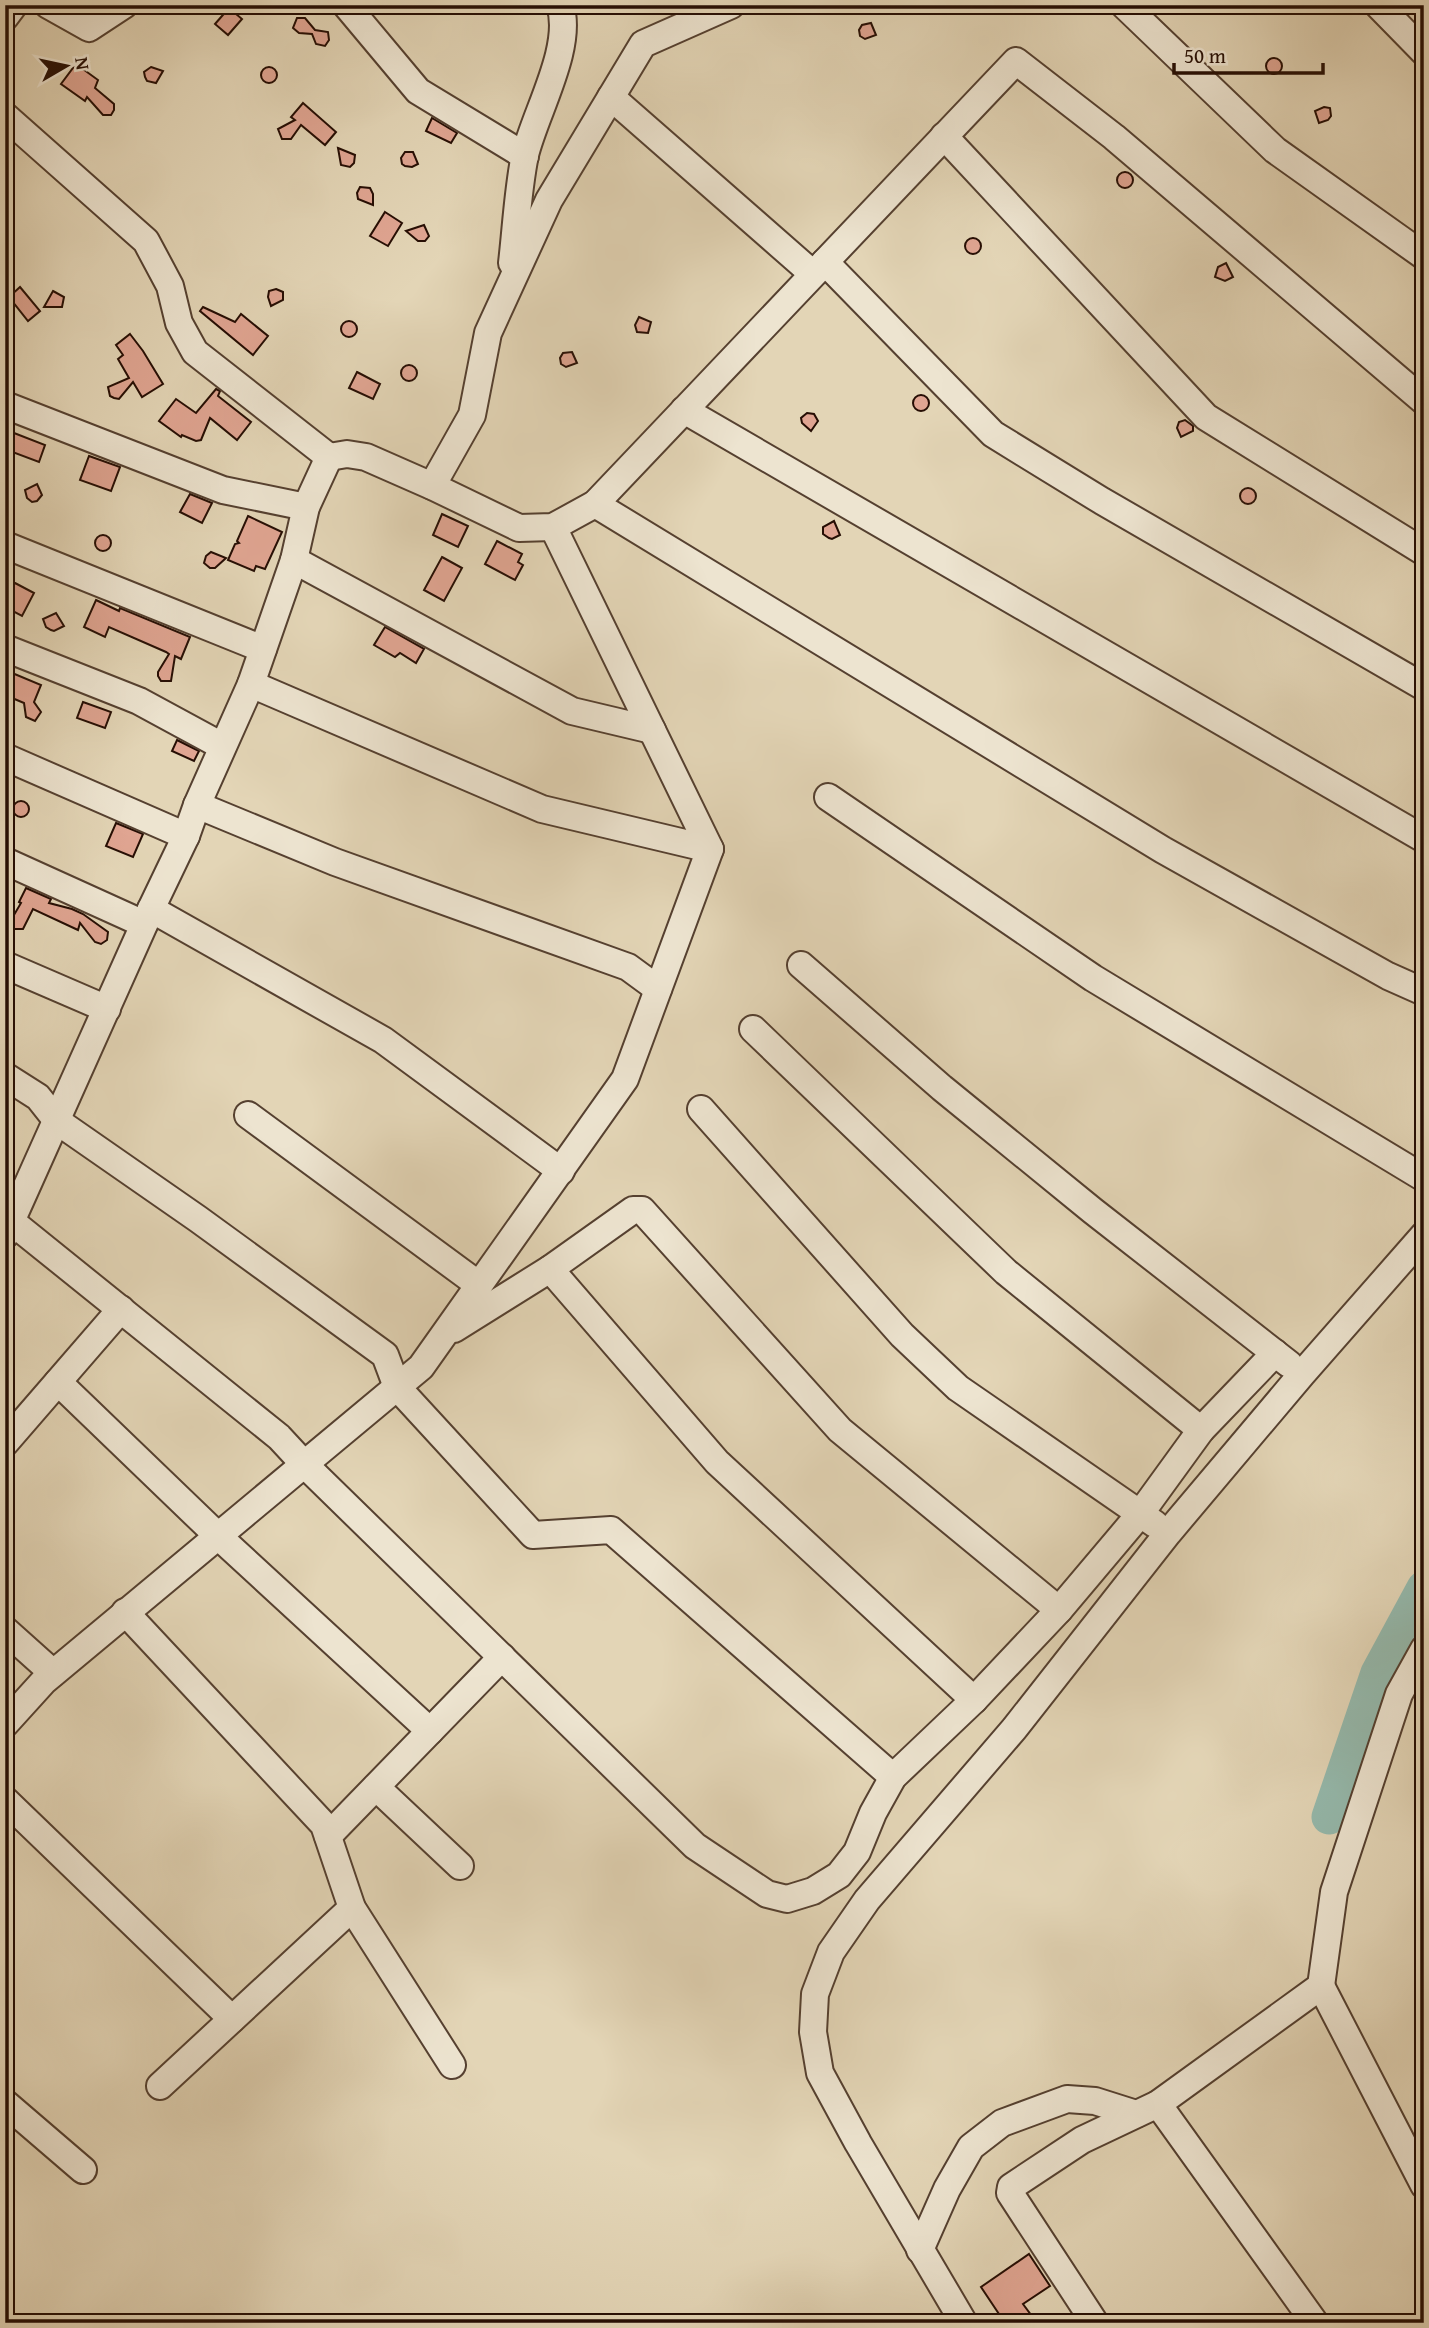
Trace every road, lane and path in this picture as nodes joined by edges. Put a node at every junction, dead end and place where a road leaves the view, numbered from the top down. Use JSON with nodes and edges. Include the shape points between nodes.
{"nodes":[{"id":1,"x":14,"y":5,"type":"edge"},
{"id":2,"x":48,"y":5,"type":"edge"},
{"id":3,"x":124,"y":5,"type":"edge"},
{"id":4,"x":346,"y":5,"type":"edge"},
{"id":5,"x":560,"y":5,"type":"edge"},
{"id":6,"x":732,"y":5,"type":"edge"},
{"id":7,"x":1124,"y":5,"type":"edge"},
{"id":8,"x":1378,"y":5,"type":"edge"},
{"id":9,"x":5,"y":18,"type":"edge"},
{"id":10,"x":1424,"y":52,"type":"edge"},
{"id":11,"x":611,"y":97,"type":"junction"},
{"id":12,"x":5,"y":116,"type":"edge"},
{"id":13,"x":944,"y":136,"type":"junction"},
{"id":14,"x":525,"y":156,"type":"junction"},
{"id":15,"x":1424,"y":256,"type":"edge"},
{"id":16,"x":819,"y":268,"type":"junction"},
{"id":17,"x":509,"y":289,"type":"junction"},
{"id":18,"x":1424,"y":401,"type":"edge"},
{"id":19,"x":5,"y":405,"type":"edge"},
{"id":20,"x":684,"y":410,"type":"junction"},
{"id":21,"x":329,"y":457,"type":"junction"},
{"id":22,"x":432,"y":486,"type":"junction"},
{"id":23,"x":595,"y":504,"type":"junction"},
{"id":24,"x":306,"y":507,"type":"junction"},
{"id":25,"x":553,"y":527,"type":"junction"},
{"id":26,"x":5,"y":545,"type":"edge"},
{"id":27,"x":1424,"y":552,"type":"edge"},
{"id":28,"x":294,"y":560,"type":"junction"},
{"id":29,"x":5,"y":648,"type":"edge"},
{"id":30,"x":263,"y":649,"type":"junction"},
{"id":31,"x":251,"y":684,"type":"junction"},
{"id":32,"x":1424,"y":687,"type":"edge"},
{"id":33,"x":652,"y":730,"type":"junction"},
{"id":34,"x":222,"y":746,"type":"junction"},
{"id":35,"x":5,"y":757,"type":"edge"},
{"id":36,"x":828,"y":797,"type":"dead end"},
{"id":37,"x":197,"y":805,"type":"junction"},
{"id":38,"x":186,"y":836,"type":"junction"},
{"id":39,"x":1424,"y":839,"type":"edge"},
{"id":40,"x":710,"y":849,"type":"junction"},
{"id":41,"x":5,"y":861,"type":"edge"},
{"id":42,"x":148,"y":916,"type":"junction"},
{"id":43,"x":5,"y":965,"type":"edge"},
{"id":44,"x":801,"y":965,"type":"dead end"},
{"id":45,"x":658,"y":989,"type":"junction"},
{"id":46,"x":1424,"y":992,"type":"edge"},
{"id":47,"x":107,"y":1009,"type":"junction"},
{"id":48,"x":753,"y":1029,"type":"dead end"},
{"id":49,"x":5,"y":1076,"type":"edge"},
{"id":50,"x":701,"y":1109,"type":"dead end"},
{"id":51,"x":248,"y":1115,"type":"dead end"},
{"id":52,"x":57,"y":1121,"type":"junction"},
{"id":53,"x":561,"y":1171,"type":"junction"},
{"id":54,"x":1424,"y":1178,"type":"edge"},
{"id":55,"x":11,"y":1214,"type":"edge"},
{"id":56,"x":1424,"y":1235,"type":"edge"},
{"id":57,"x":550,"y":1269,"type":"junction"},
{"id":58,"x":479,"y":1285,"type":"junction"},
{"id":59,"x":121,"y":1309,"type":"junction"},
{"id":60,"x":440,"y":1338,"type":"junction"},
{"id":61,"x":1275,"y":1353,"type":"junction"},
{"id":62,"x":1301,"y":1374,"type":"junction"},
{"id":63,"x":58,"y":1382,"type":"junction"},
{"id":64,"x":397,"y":1387,"type":"junction"},
{"id":65,"x":1201,"y":1430,"type":"junction"},
{"id":66,"x":5,"y":1443,"type":"edge"},
{"id":67,"x":304,"y":1464,"type":"junction"},
{"id":68,"x":1140,"y":1514,"type":"junction"},
{"id":69,"x":1168,"y":1533,"type":"junction"},
{"id":70,"x":218,"y":1536,"type":"junction"},
{"id":71,"x":1059,"y":1610,"type":"junction"},
{"id":72,"x":125,"y":1612,"type":"junction"},
{"id":73,"x":5,"y":1630,"type":"edge"},
{"id":74,"x":1424,"y":1649,"type":"edge"},
{"id":75,"x":502,"y":1657,"type":"junction"},
{"id":76,"x":53,"y":1673,"type":"junction"},
{"id":77,"x":974,"y":1700,"type":"junction"},
{"id":78,"x":5,"y":1724,"type":"edge"},
{"id":79,"x":430,"y":1731,"type":"junction"},
{"id":80,"x":893,"y":1777,"type":"junction"},
{"id":81,"x":376,"y":1787,"type":"junction"},
{"id":82,"x":5,"y":1800,"type":"edge"},
{"id":83,"x":328,"y":1836,"type":"junction"},
{"id":84,"x":460,"y":1866,"type":"dead end"},
{"id":85,"x":839,"y":1875,"type":"junction"},
{"id":86,"x":867,"y":1900,"type":"junction"},
{"id":87,"x":352,"y":1908,"type":"junction"},
{"id":88,"x":1321,"y":1986,"type":"junction"},
{"id":89,"x":232,"y":2019,"type":"junction"},
{"id":90,"x":452,"y":2064,"type":"dead end"},
{"id":91,"x":160,"y":2086,"type":"dead end"},
{"id":92,"x":5,"y":2103,"type":"edge"},
{"id":93,"x":1147,"y":2109,"type":"junction"},
{"id":94,"x":83,"y":2170,"type":"dead end"},
{"id":95,"x":1424,"y":2185,"type":"edge"},
{"id":96,"x":920,"y":2250,"type":"junction"},
{"id":97,"x":956,"y":2320,"type":"edge"},
{"id":98,"x":1095,"y":2323,"type":"edge"},
{"id":99,"x":1315,"y":2323,"type":"edge"}],
"edges":[{"from":1,"to":9,"type":"street"},
{"from":2,"to":3,"type":"street","via":[[89,28]]},
{"from":4,"to":14,"type":"street","via":[[418,91]]},
{"from":5,"to":14,"type":"street","via":[[562,45]]},
{"from":6,"to":11,"type":"street","via":[[643,44]]},
{"from":7,"to":15,"type":"street","via":[[1275,150]]},
{"from":8,"to":10,"type":"street"},
{"from":11,"to":16,"type":"street"},
{"from":11,"to":17,"type":"street","via":[[550,201]]},
{"from":12,"to":21,"type":"street","via":[[146,241],[170,286],[178,323],[195,352]]},
{"from":13,"to":16,"type":"street"},
{"from":13,"to":18,"type":"street","via":[[1016,61],[1114,137]]},
{"from":13,"to":27,"type":"street","via":[[1206,417]]},
{"from":14,"to":17,"type":"street"},
{"from":16,"to":20,"type":"street"},
{"from":16,"to":32,"type":"street","via":[[993,435]]},
{"from":17,"to":22,"type":"street","via":[[488,333],[472,415]]},
{"from":19,"to":24,"type":"street","via":[[223,490]]},
{"from":20,"to":23,"type":"street"},
{"from":20,"to":39,"type":"street"},
{"from":21,"to":22,"type":"street","via":[[366,457]]},
{"from":21,"to":24,"type":"street"},
{"from":22,"to":25,"type":"street","via":[[519,528]]},
{"from":23,"to":25,"type":"street"},
{"from":23,"to":46,"type":"street","via":[[1163,850]]},
{"from":24,"to":28,"type":"street"},
{"from":25,"to":33,"type":"street"},
{"from":26,"to":30,"type":"street"},
{"from":28,"to":30,"type":"street"},
{"from":28,"to":33,"type":"street","via":[[572,711]]},
{"from":29,"to":34,"type":"street","via":[[139,701]]},
{"from":30,"to":31,"type":"street"},
{"from":31,"to":34,"type":"street"},
{"from":31,"to":40,"type":"street","via":[[542,809]]},
{"from":33,"to":40,"type":"street"},
{"from":34,"to":37,"type":"street"},
{"from":35,"to":38,"type":"street"},
{"from":36,"to":54,"type":"street","via":[[1093,978]]},
{"from":37,"to":38,"type":"street"},
{"from":37,"to":45,"type":"street","via":[[335,862],[628,967]]},
{"from":38,"to":42,"type":"street"},
{"from":40,"to":45,"type":"street"},
{"from":41,"to":42,"type":"street"},
{"from":42,"to":47,"type":"street"},
{"from":42,"to":53,"type":"street","via":[[383,1040]]},
{"from":43,"to":47,"type":"street"},
{"from":44,"to":61,"type":"street","via":[[963,1106]]},
{"from":45,"to":53,"type":"street","via":[[625,1079]]},
{"from":47,"to":52,"type":"street"},
{"from":48,"to":65,"type":"street","via":[[1006,1272]]},
{"from":49,"to":52,"type":"street","via":[[38,1097]]},
{"from":50,"to":68,"type":"street","via":[[851,1280],[958,1388]]},
{"from":51,"to":58,"type":"street"},
{"from":52,"to":55,"type":"street"},
{"from":52,"to":64,"type":"street","via":[[385,1355]]},
{"from":53,"to":58,"type":"street"},
{"from":55,"to":59,"type":"street"},
{"from":56,"to":62,"type":"street"},
{"from":57,"to":60,"type":"street"},
{"from":57,"to":71,"type":"street","via":[[633,1210],[642,1210],[840,1430]]},
{"from":57,"to":77,"type":"street","via":[[716,1462]]},
{"from":58,"to":60,"type":"street"},
{"from":59,"to":63,"type":"street"},
{"from":59,"to":67,"type":"street","via":[[279,1437]]},
{"from":60,"to":64,"type":"street","via":[[421,1367]]},
{"from":61,"to":62,"type":"street"},
{"from":61,"to":65,"type":"street"},
{"from":62,"to":69,"type":"street"},
{"from":63,"to":66,"type":"street"},
{"from":63,"to":70,"type":"street"},
{"from":64,"to":67,"type":"street"},
{"from":64,"to":80,"type":"street","via":[[533,1535],[611,1530]]},
{"from":65,"to":68,"type":"street"},
{"from":67,"to":70,"type":"street"},
{"from":67,"to":75,"type":"street"},
{"from":68,"to":69,"type":"street"},
{"from":68,"to":71,"type":"street"},
{"from":69,"to":86,"type":"street","via":[[1014,1729]]},
{"from":70,"to":72,"type":"street"},
{"from":70,"to":79,"type":"street"},
{"from":71,"to":77,"type":"street"},
{"from":72,"to":76,"type":"street"},
{"from":72,"to":83,"type":"street","via":[[324,1825]]},
{"from":73,"to":76,"type":"street"},
{"from":74,"to":88,"type":"street","via":[[1399,1694],[1334,1892]]},
{"from":75,"to":79,"type":"street"},
{"from":75,"to":85,"type":"street","via":[[695,1846],[767,1894],[787,1899],[813,1891]]},
{"from":76,"to":78,"type":"street"},
{"from":77,"to":80,"type":"street"},
{"from":79,"to":81,"type":"street"},
{"from":80,"to":85,"type":"street","via":[[857,1852]]},
{"from":81,"to":83,"type":"street"},
{"from":81,"to":84,"type":"street"},
{"from":82,"to":89,"type":"street"},
{"from":83,"to":87,"type":"street"},
{"from":85,"to":86,"type":"street"},
{"from":86,"to":96,"type":"street","via":[[831,1952],[815,1994],[813,2032],[820,2073]]},
{"from":87,"to":89,"type":"street"},
{"from":87,"to":90,"type":"street"},
{"from":88,"to":93,"type":"street"},
{"from":88,"to":95,"type":"street"},
{"from":89,"to":91,"type":"street"},
{"from":92,"to":94,"type":"street"},
{"from":93,"to":96,"type":"street","via":[[1067,2099],[1002,2123],[971,2147]]},
{"from":93,"to":98,"type":"street","via":[[1082,2140],[1011,2187],[1010,2193]]},
{"from":93,"to":99,"type":"street"},
{"from":96,"to":97,"type":"street"}]}
